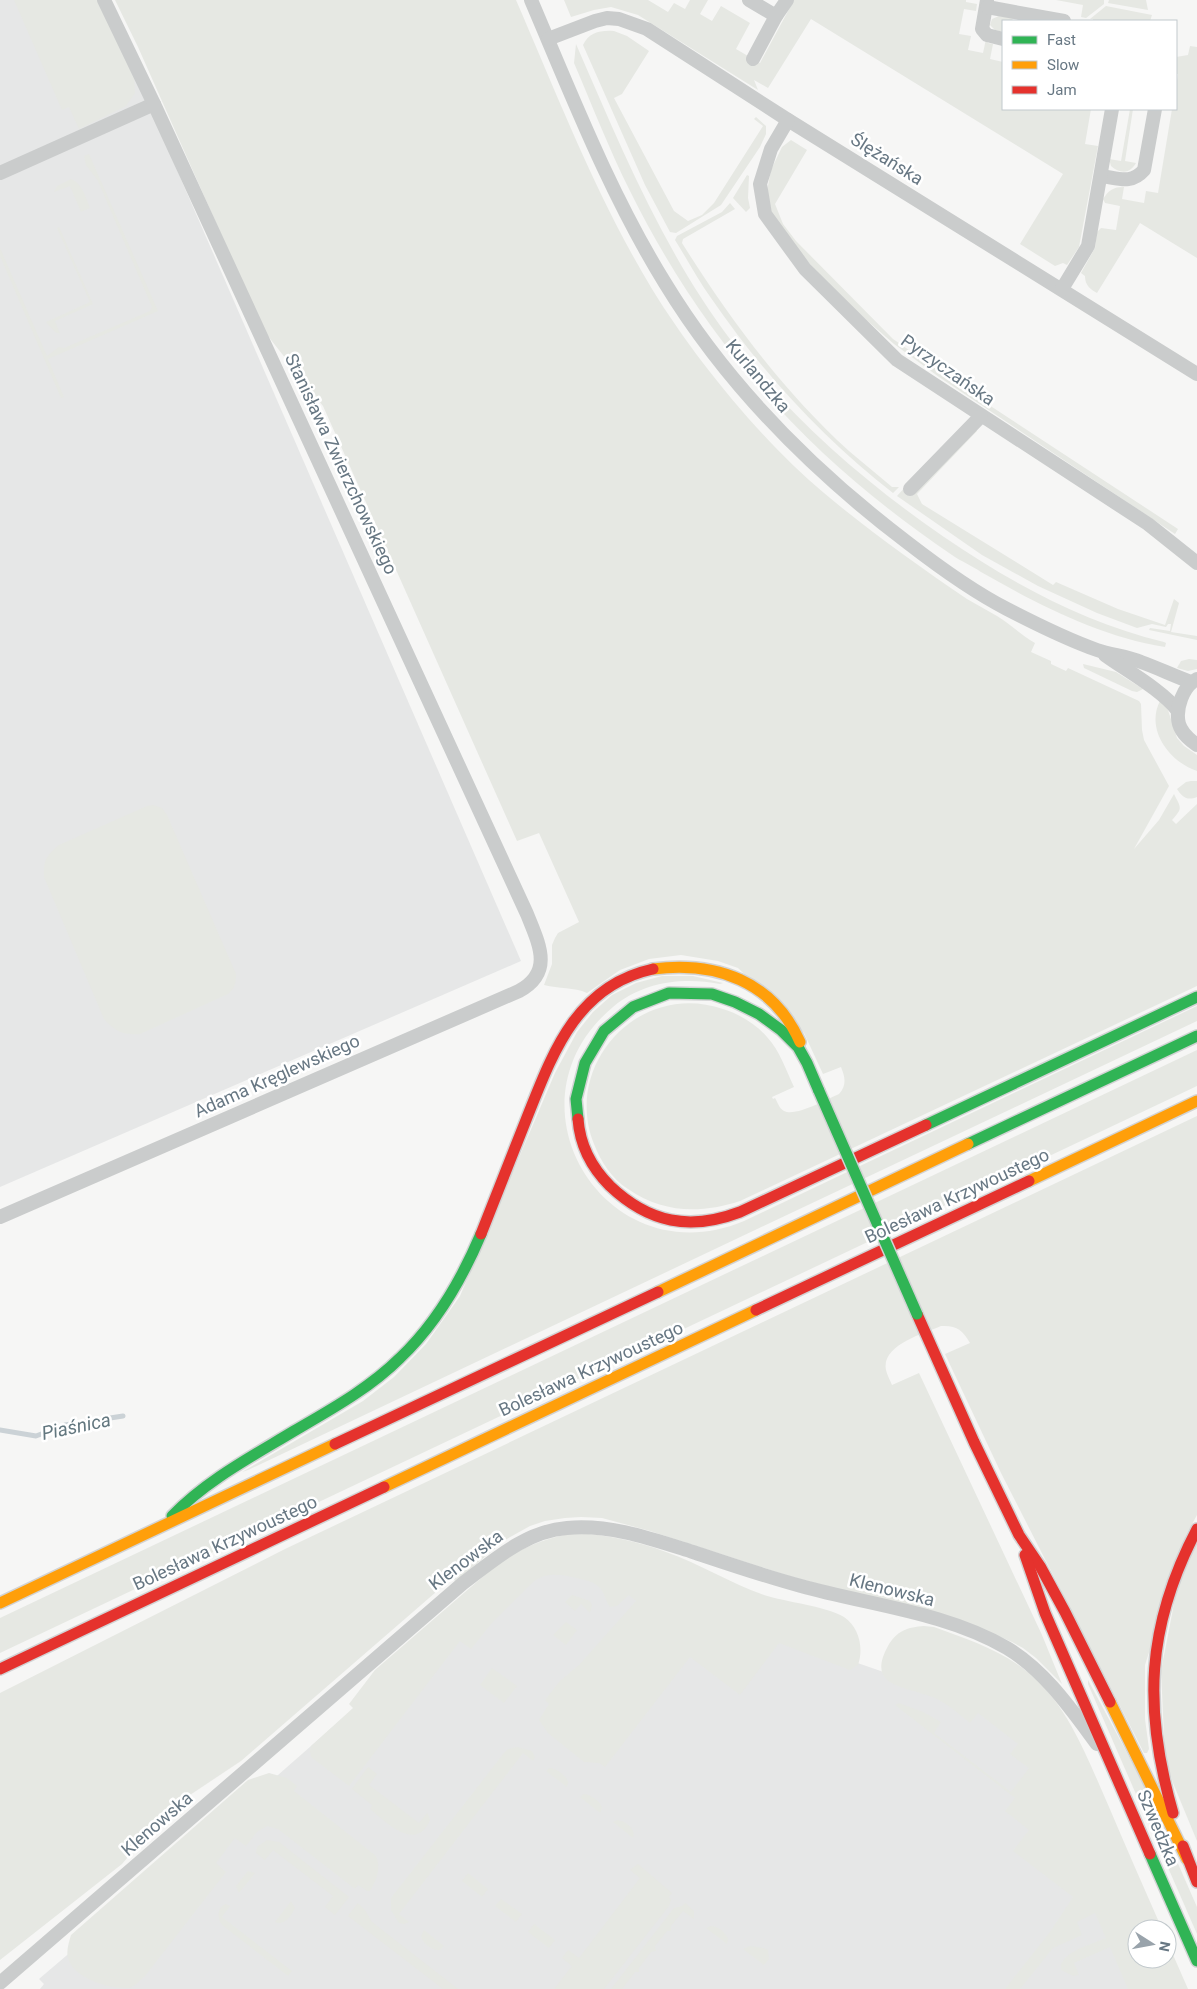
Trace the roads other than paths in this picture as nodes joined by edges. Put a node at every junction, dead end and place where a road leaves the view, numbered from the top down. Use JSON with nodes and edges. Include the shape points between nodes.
{"nodes":[{"id":1,"x":104,"y":0,"type":"edge"},
{"id":2,"x":531,"y":0,"type":"edge"},
{"id":3,"x":749,"y":0,"type":"edge"},
{"id":4,"x":787,"y":0,"type":"edge"},
{"id":5,"x":987,"y":3,"type":"edge"},
{"id":6,"x":776,"y":16,"type":"junction"},
{"id":7,"x":1060,"y":20,"type":"edge"},
{"id":8,"x":548,"y":39,"type":"junction"},
{"id":9,"x":1002,"y":39,"type":"edge"},
{"id":10,"x":753,"y":59,"type":"dead end"},
{"id":11,"x":154,"y":104,"type":"junction"},
{"id":12,"x":1112,"y":110,"type":"edge"},
{"id":13,"x":1155,"y":110,"type":"edge"},
{"id":14,"x":788,"y":120,"type":"junction"},
{"id":15,"x":0,"y":173,"type":"edge"},
{"id":16,"x":1101,"y":176,"type":"junction"},
{"id":17,"x":1062,"y":289,"type":"junction"},
{"id":18,"x":1197,"y":374,"type":"edge"},
{"id":19,"x":981,"y":416,"type":"junction"},
{"id":20,"x":910,"y":489,"type":"dead end"},
{"id":21,"x":1197,"y":563,"type":"edge"},
{"id":22,"x":1098,"y":650,"type":"junction"},
{"id":23,"x":1194,"y":680,"type":"edge"},
{"id":24,"x":1178,"y":711,"type":"junction"},
{"id":25,"x":1197,"y":745,"type":"edge"},
{"id":26,"x":539,"y":945,"type":"joint"},
{"id":27,"x":1197,"y":996,"type":"edge"},
{"id":28,"x":1197,"y":1036,"type":"edge"},
{"id":29,"x":805,"y":1059,"type":"junction"},
{"id":30,"x":1197,"y":1101,"type":"edge"},
{"id":31,"x":0,"y":1217,"type":"edge"},
{"id":32,"x":162,"y":1525,"type":"junction"},
{"id":33,"x":1197,"y":1529,"type":"edge"},
{"id":34,"x":1019,"y":1535,"type":"junction"},
{"id":35,"x":0,"y":1603,"type":"edge"},
{"id":36,"x":0,"y":1669,"type":"edge"},
{"id":37,"x":1111,"y":1763,"type":"junction"},
{"id":38,"x":1187,"y":1859,"type":"junction"},
{"id":39,"x":1197,"y":1882,"type":"edge"},
{"id":40,"x":1197,"y":1961,"type":"edge"},
{"id":41,"x":0,"y":1983,"type":"edge"}],
"edges":[{"from":1,"to":11,"type":"street","name":"Stanisława Zwierzchowskiego"},
{"from":2,"to":8,"type":"street","name":"Kurlandzka"},
{"from":3,"to":6,"type":"street"},
{"from":4,"to":6,"type":"street"},
{"from":5,"to":7,"type":"street"},
{"from":5,"to":9,"type":"street","via":[[982,29],[987,35]]},
{"from":6,"to":10,"type":"street"},
{"from":8,"to":14,"type":"street","name":"Ślężańska","via":[[607,18],[631,22]]},
{"from":8,"to":22,"type":"street","name":"Kurlandzka","via":[[608,177],[665,283],[695,328],[751,399],[825,475],[931,561],[1005,608]]},
{"from":11,"to":15,"type":"street"},
{"from":11,"to":26,"type":"street","name":"Stanisława Zwierzchowskiego","via":[[528,914]]},
{"from":12,"to":16,"type":"street"},
{"from":13,"to":16,"type":"street","via":[[1144,170],[1138,178]]},
{"from":14,"to":17,"type":"street","name":"Ślężańska"},
{"from":14,"to":19,"type":"street","name":"Pyrzyczańska","via":[[771,149],[760,184],[765,214],[805,269],[897,360]]},
{"from":16,"to":17,"type":"street","via":[[1088,246]]},
{"from":17,"to":18,"type":"street","name":"Ślężańska"},
{"from":19,"to":20,"type":"street"},
{"from":19,"to":21,"type":"street","name":"Pyrzyczańska","via":[[1148,524]]},
{"from":22,"to":23,"type":"street","name":"Kurlandzka"},
{"from":22,"to":24,"type":"street","name":"Kurlandzka","via":[[1157,691]]},
{"from":23,"to":24,"type":"street","via":[[1183,695]]},
{"from":24,"to":25,"type":"street","via":[[1179,725],[1186,737]]},
{"from":26,"to":31,"type":"street","name":"Adama Kręglewskiego","via":[[541,961],[536,978],[530,985]]},
{"from":27,"to":29,"type":"main road","via":[[770,1199],[725,1217],[693,1222],[649,1215],[617,1195],[590,1164],[578,1129],[576,1094],[580,1075],[599,1037],[636,1005],[658,997],[696,991],[720,996],[740,1004],[781,1031]]},
{"from":28,"to":32,"type":"main road"},
{"from":29,"to":32,"type":"main road","via":[[799,1038],[788,1018],[756,987],[722,972],[688,966],[652,968],[619,981],[600,993],[569,1027],[548,1064],[479,1239],[436,1317],[382,1375],[238,1464],[194,1494]]},
{"from":29,"to":34,"type":"main road","bridge":true,"via":[[932,1349]]},
{"from":30,"to":36,"type":"main road","name":"Bolesława Krzywoustego"},
{"from":32,"to":35,"type":"main road"},
{"from":33,"to":38,"type":"main road","via":[[1170,1587],[1156,1646],[1153,1679],[1156,1747]]},
{"from":34,"to":37,"type":"main road","name":"Szwedzka","via":[[1045,1613]]},
{"from":34,"to":38,"type":"main road","via":[[1065,1612]]},
{"from":37,"to":40,"type":"main road","name":"Szwedzka"},
{"from":37,"to":41,"type":"street","name":"Klenowska","via":[[1043,1677],[996,1643],[944,1622],[801,1586],[634,1534],[603,1528],[566,1528],[512,1547],[414,1624]]},
{"from":38,"to":39,"type":"main road","name":"Szwedzka"}]}
